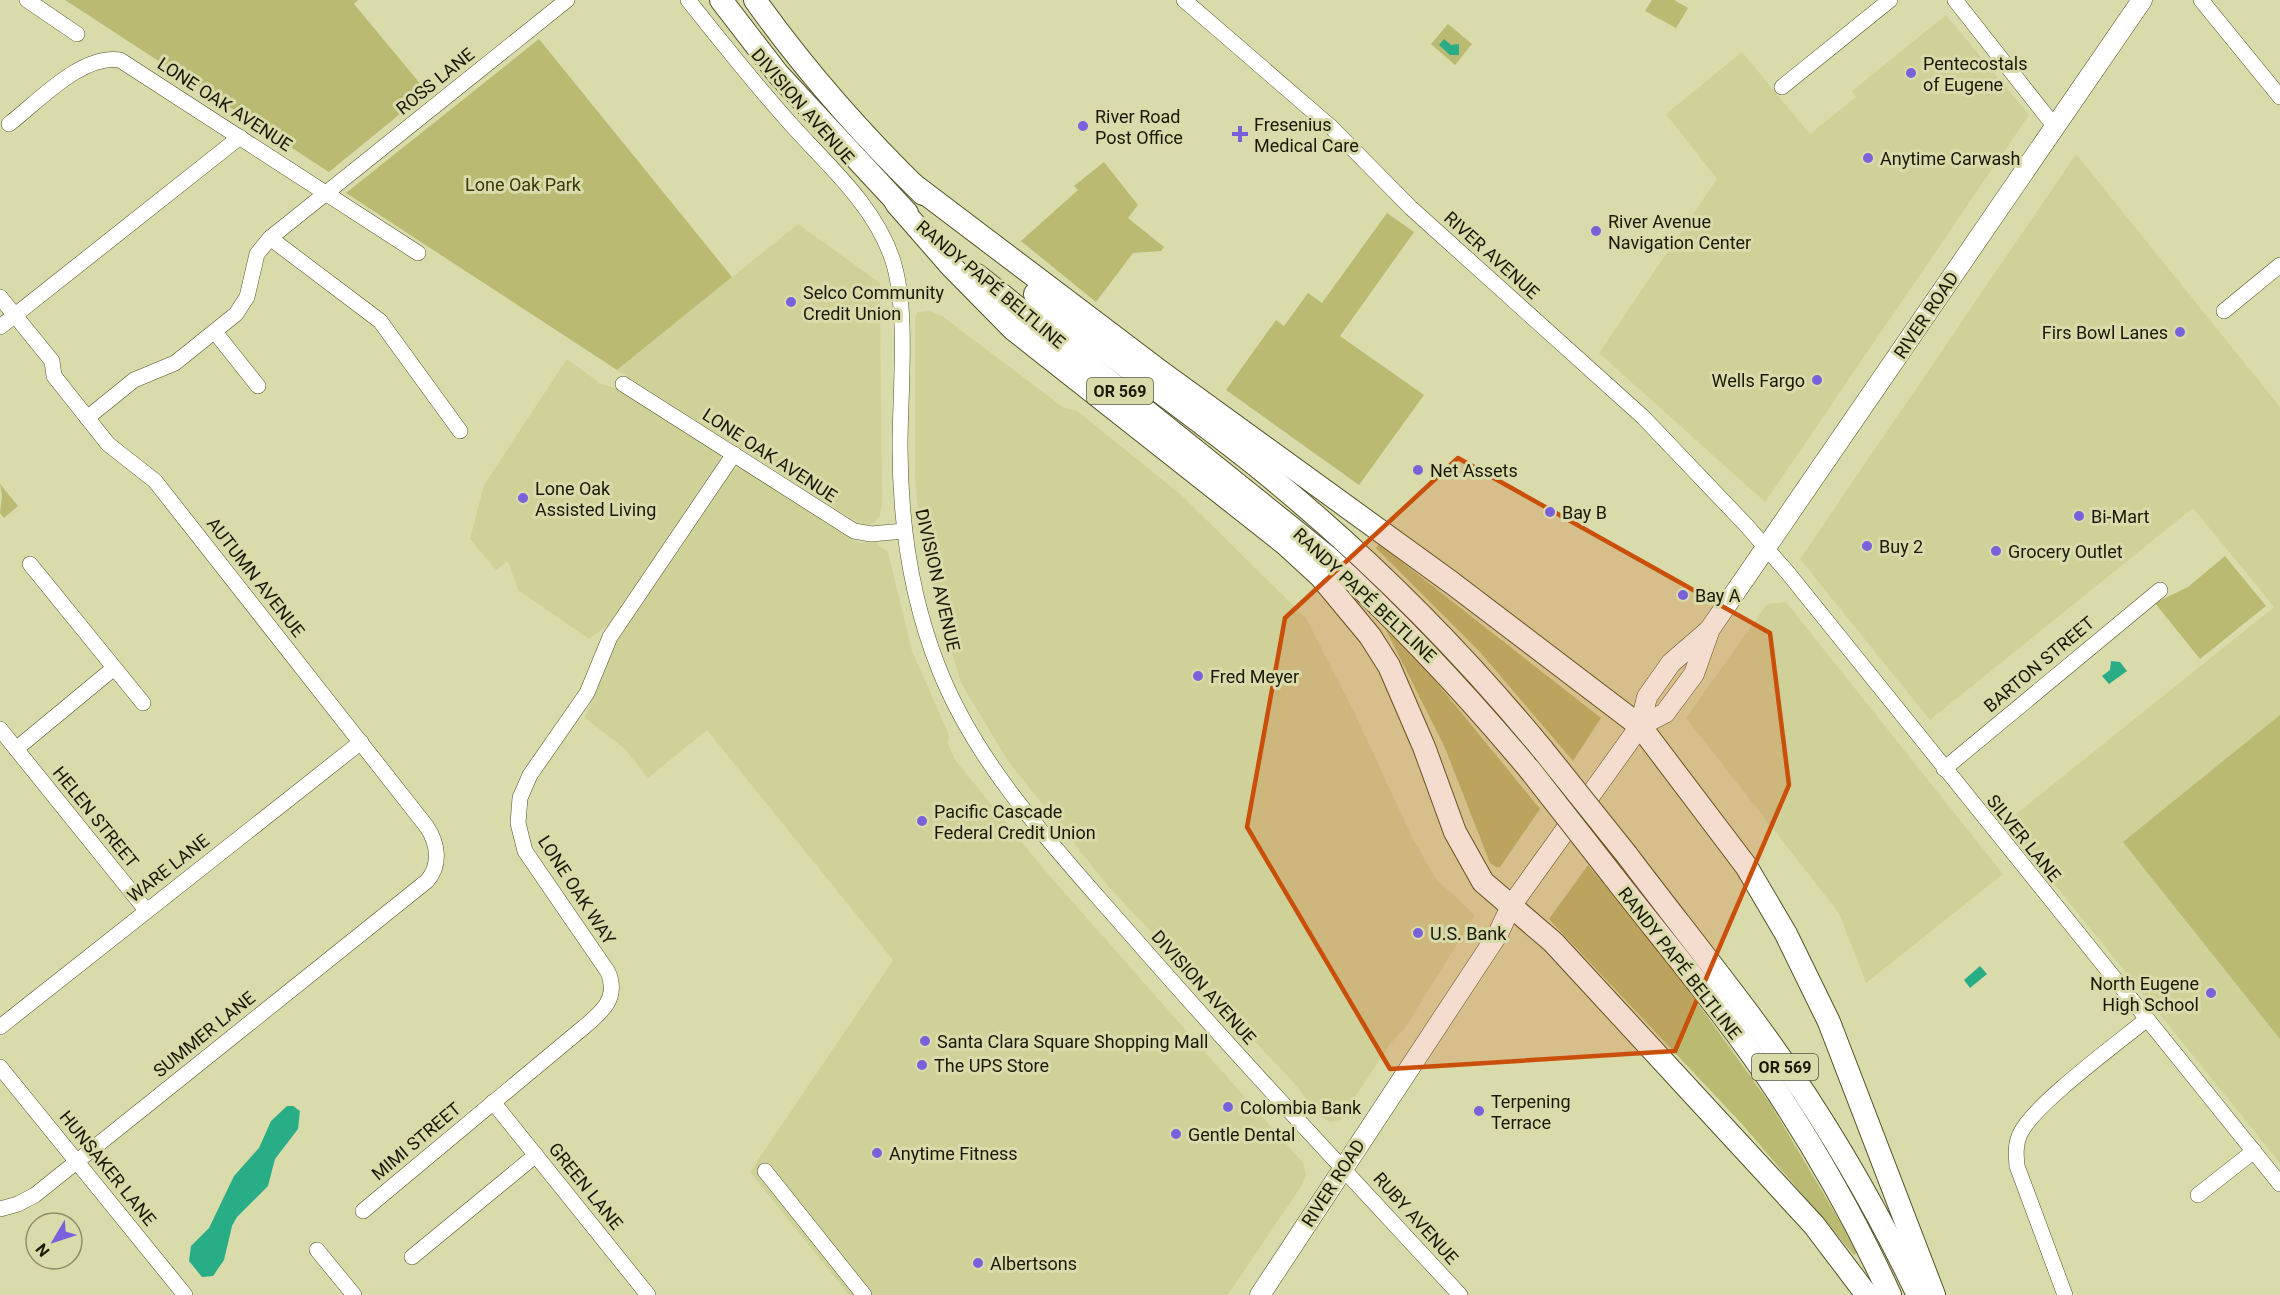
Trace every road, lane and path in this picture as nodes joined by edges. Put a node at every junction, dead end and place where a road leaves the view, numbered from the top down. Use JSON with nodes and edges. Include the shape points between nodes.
{"nodes":[{"id":1,"x":27,"y":0,"type":"edge"},
{"id":2,"x":567,"y":0,"type":"edge"},
{"id":3,"x":688,"y":0,"type":"edge"},
{"id":4,"x":721,"y":0,"type":"edge"},
{"id":5,"x":755,"y":0,"type":"edge"},
{"id":6,"x":1184,"y":0,"type":"edge"},
{"id":7,"x":1890,"y":0,"type":"edge"},
{"id":8,"x":1955,"y":0,"type":"edge"},
{"id":9,"x":2142,"y":0,"type":"edge"},
{"id":10,"x":2201,"y":0,"type":"edge"},
{"id":11,"x":77,"y":34,"type":"dead end"},
{"id":12,"x":1782,"y":87,"type":"dead end"},
{"id":13,"x":2280,"y":97,"type":"edge"},
{"id":14,"x":9,"y":124,"type":"dead end"},
{"id":15,"x":2055,"y":127,"type":"junction"},
{"id":16,"x":240,"y":137,"type":"junction"},
{"id":17,"x":914,"y":185,"type":"junction"},
{"id":18,"x":327,"y":193,"type":"junction"},
{"id":19,"x":896,"y":203,"type":"junction"},
{"id":20,"x":270,"y":238,"type":"junction"},
{"id":21,"x":418,"y":253,"type":"dead end"},
{"id":22,"x":2280,"y":265,"type":"edge"},
{"id":23,"x":0,"y":297,"type":"edge"},
{"id":24,"x":2224,"y":312,"type":"dead end"},
{"id":25,"x":14,"y":315,"type":"junction"},
{"id":26,"x":0,"y":327,"type":"edge"},
{"id":27,"x":215,"y":332,"type":"junction"},
{"id":28,"x":623,"y":384,"type":"dead end"},
{"id":29,"x":258,"y":386,"type":"dead end"},
{"id":30,"x":87,"y":418,"type":"junction"},
{"id":31,"x":460,"y":431,"type":"dead end"},
{"id":32,"x":734,"y":454,"type":"junction"},
{"id":33,"x":904,"y":531,"type":"junction"},
{"id":34,"x":1767,"y":548,"type":"junction"},
{"id":35,"x":30,"y":564,"type":"dead end"},
{"id":36,"x":2160,"y":590,"type":"dead end"},
{"id":37,"x":114,"y":668,"type":"junction"},
{"id":38,"x":143,"y":704,"type":"dead end"},
{"id":39,"x":1640,"y":726,"type":"junction"},
{"id":40,"x":0,"y":729,"type":"edge"},
{"id":41,"x":361,"y":742,"type":"junction"},
{"id":42,"x":16,"y":748,"type":"junction"},
{"id":43,"x":1944,"y":769,"type":"junction"},
{"id":44,"x":427,"y":881,"type":"joint"},
{"id":45,"x":1511,"y":906,"type":"junction"},
{"id":46,"x":146,"y":910,"type":"junction"},
{"id":47,"x":2147,"y":1019,"type":"junction"},
{"id":48,"x":0,"y":1027,"type":"edge"},
{"id":49,"x":0,"y":1067,"type":"edge"},
{"id":50,"x":493,"y":1102,"type":"junction"},
{"id":51,"x":2253,"y":1151,"type":"junction"},
{"id":52,"x":536,"y":1155,"type":"junction"},
{"id":53,"x":77,"y":1161,"type":"junction"},
{"id":54,"x":1343,"y":1168,"type":"junction"},
{"id":55,"x":765,"y":1171,"type":"dead end"},
{"id":56,"x":2280,"y":1185,"type":"edge"},
{"id":57,"x":2198,"y":1195,"type":"dead end"},
{"id":58,"x":0,"y":1209,"type":"edge"},
{"id":59,"x":363,"y":1211,"type":"dead end"},
{"id":60,"x":317,"y":1250,"type":"dead end"},
{"id":61,"x":412,"y":1257,"type":"dead end"},
{"id":62,"x":185,"y":1295,"type":"edge"},
{"id":63,"x":354,"y":1295,"type":"edge"},
{"id":64,"x":648,"y":1295,"type":"edge"},
{"id":65,"x":864,"y":1295,"type":"edge"},
{"id":66,"x":1260,"y":1295,"type":"edge"},
{"id":67,"x":1460,"y":1295,"type":"edge"},
{"id":68,"x":1868,"y":1295,"type":"edge"},
{"id":69,"x":1890,"y":1295,"type":"edge"},
{"id":70,"x":1918,"y":1295,"type":"edge"},
{"id":71,"x":1934,"y":1295,"type":"edge"},
{"id":72,"x":2065,"y":1295,"type":"edge"}],
"edges":[{"from":1,"to":11,"type":"street"},
{"from":2,"to":18,"type":"street","name":"ROSS LANE"},
{"from":3,"to":33,"type":"street","name":"DIVISION AVENUE","via":[[860,201],[888,247],[900,302],[900,498]]},
{"from":4,"to":19,"type":"highway","name":"RANDY PAPÉ BELTLINE","number":"OR 569","via":[[778,74]]},
{"from":5,"to":17,"type":"highway","name":"RANDY PAPÉ BELTLINE","number":"OR 569","via":[[797,59]]},
{"from":6,"to":34,"type":"street","name":"RIVER AVENUE","via":[[1330,127],[1411,208],[1643,417]]},
{"from":7,"to":12,"type":"street"},
{"from":8,"to":15,"type":"street"},
{"from":9,"to":15,"type":"main road","name":"RIVER ROAD"},
{"from":10,"to":13,"type":"street"},
{"from":14,"to":16,"type":"street","name":"LONE OAK AVENUE","via":[[80,69],[114,59]]},
{"from":15,"to":34,"type":"main road","name":"RIVER ROAD"},
{"from":16,"to":18,"type":"street","name":"LONE OAK AVENUE"},
{"from":16,"to":25,"type":"street"},
{"from":17,"to":39,"type":"highway"},
{"from":17,"to":70,"type":"highway","name":"RANDY PAPÉ BELTLINE","number":"OR 569","bridge":true,"via":[[1059,315],[1263,472],[1366,561],[1468,663],[1543,750],[1758,1026],[1847,1164]]},
{"from":18,"to":20,"type":"street","name":"ROSS LANE"},
{"from":18,"to":21,"type":"street","name":"LONE OAK AVENUE"},
{"from":19,"to":45,"type":"highway","via":[[1013,329],[1284,543],[1321,577],[1370,636],[1389,666],[1469,860],[1488,888]]},
{"from":19,"to":69,"type":"highway","name":"RANDY PAPÉ BELTLINE","number":"OR 569","bridge":true,"via":[[1003,297],[1329,558],[1455,682],[1530,770],[1718,1010],[1780,1096],[1834,1187]]},
{"from":20,"to":27,"type":"street","name":"ROSS LANE","via":[[254,261],[244,303]]},
{"from":20,"to":31,"type":"street","via":[[380,321]]},
{"from":22,"to":24,"type":"street"},
{"from":23,"to":25,"type":"street"},
{"from":25,"to":26,"type":"street"},
{"from":25,"to":30,"type":"street","name":"AUTUMN AVENUE","via":[[52,361],[54,376]]},
{"from":27,"to":29,"type":"street"},
{"from":27,"to":30,"type":"street","name":"ROSS LANE","via":[[170,367],[134,380]]},
{"from":28,"to":32,"type":"street","name":"LONE OAK AVENUE"},
{"from":30,"to":41,"type":"street","name":"AUTUMN AVENUE","via":[[113,449],[155,481]]},
{"from":32,"to":33,"type":"street","name":"LONE OAK AVENUE","via":[[854,531]]},
{"from":32,"to":50,"type":"street","name":"LONE OAK WAY","via":[[610,637],[587,693],[522,791],[518,823],[525,851],[608,972],[612,991],[598,1015]]},
{"from":33,"to":54,"type":"street","name":"DIVISION AVENUE","via":[[924,623],[939,668],[995,769],[1049,839],[1217,1034]]},
{"from":34,"to":39,"type":"main road","name":"RIVER ROAD","via":[[1710,630],[1694,674],[1665,713]]},
{"from":34,"to":43,"type":"street","name":"SILVER LANE"},
{"from":35,"to":37,"type":"street"},
{"from":36,"to":43,"type":"street","name":"BARTON STREET"},
{"from":37,"to":38,"type":"street"},
{"from":37,"to":42,"type":"street"},
{"from":39,"to":45,"type":"main road","name":"RIVER ROAD"},
{"from":39,"to":71,"type":"highway","via":[[1746,866],[1786,934],[1829,1022]]},
{"from":40,"to":42,"type":"street","name":"HELEN STREET"},
{"from":41,"to":44,"type":"street","name":"AUTUMN AVENUE","via":[[431,833],[436,861]]},
{"from":41,"to":46,"type":"street","name":"WARE LANE"},
{"from":42,"to":46,"type":"street","name":"HELEN STREET"},
{"from":43,"to":47,"type":"street","name":"SILVER LANE"},
{"from":44,"to":53,"type":"street","name":"SUMMER LANE"},
{"from":45,"to":54,"type":"main road","name":"RIVER ROAD","via":[[1484,933],[1407,1070]]},
{"from":45,"to":68,"type":"highway","via":[[1553,942],[1798,1208]]},
{"from":46,"to":48,"type":"street","name":"WARE LANE"},
{"from":47,"to":51,"type":"street","name":"SILVER LANE"},
{"from":47,"to":72,"type":"street","via":[[2029,1119],[2019,1135],[2017,1166]]},
{"from":49,"to":53,"type":"street","name":"HUNSAKER LANE"},
{"from":50,"to":52,"type":"street","name":"GREEN LANE"},
{"from":50,"to":59,"type":"street","name":"MIMI STREET"},
{"from":51,"to":56,"type":"street","name":"SILVER LANE"},
{"from":51,"to":57,"type":"street"},
{"from":52,"to":61,"type":"street"},
{"from":52,"to":64,"type":"street","name":"GREEN LANE"},
{"from":53,"to":58,"type":"street","name":"SUMMER LANE","via":[[27,1200]]},
{"from":53,"to":62,"type":"street","name":"HUNSAKER LANE"},
{"from":54,"to":66,"type":"main road","name":"RIVER ROAD"},
{"from":54,"to":67,"type":"street","name":"RUBY AVENUE"},
{"from":55,"to":65,"type":"street"},
{"from":60,"to":63,"type":"street"}]}
